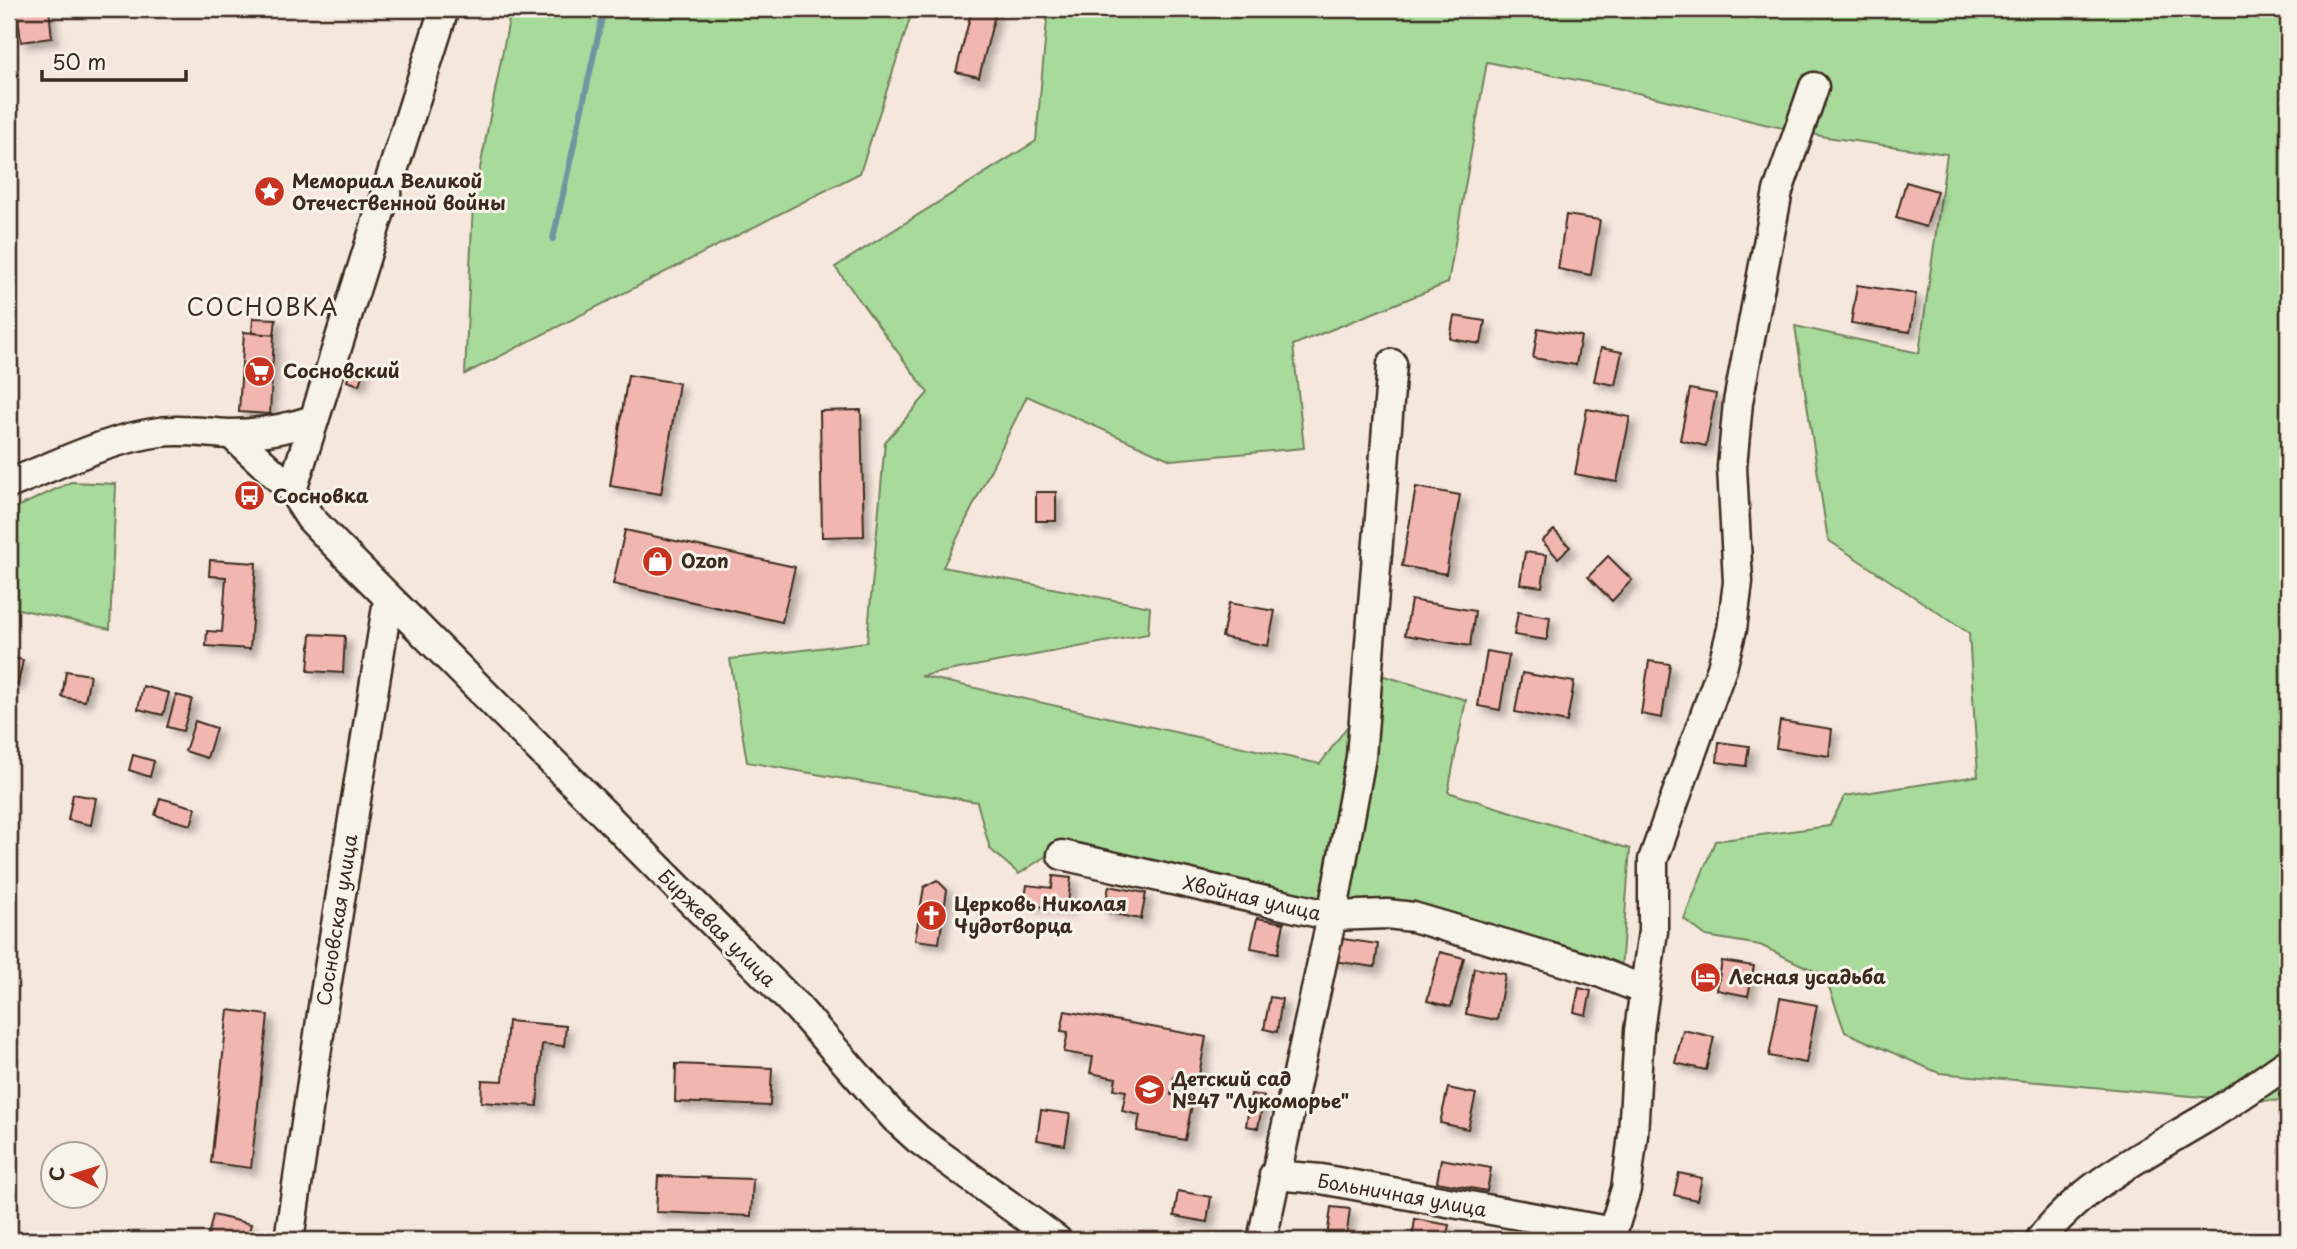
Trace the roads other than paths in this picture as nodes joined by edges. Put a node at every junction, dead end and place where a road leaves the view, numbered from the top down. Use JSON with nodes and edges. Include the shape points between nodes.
{"nodes":[{"id":1,"x":444,"y":9,"type":"edge"},
{"id":2,"x":1814,"y":87,"type":"dead end"},
{"id":3,"x":1392,"y":364,"type":"dead end"},
{"id":4,"x":313,"y":421,"type":"junction"},
{"id":5,"x":230,"y":434,"type":"junction"},
{"id":6,"x":9,"y":484,"type":"edge"},
{"id":7,"x":292,"y":490,"type":"junction"},
{"id":8,"x":388,"y":600,"type":"junction"},
{"id":9,"x":1062,"y":855,"type":"dead end"},
{"id":10,"x":1332,"y":916,"type":"junction"},
{"id":11,"x":1644,"y":990,"type":"junction"},
{"id":12,"x":2288,"y":1063,"type":"edge"},
{"id":13,"x":1274,"y":1175,"type":"junction"},
{"id":14,"x":1611,"y":1236,"type":"edge"},
{"id":15,"x":289,"y":1240,"type":"edge"},
{"id":16,"x":1057,"y":1240,"type":"edge"},
{"id":17,"x":1262,"y":1240,"type":"edge"},
{"id":18,"x":2040,"y":1240,"type":"edge"}],
"edges":[{"from":1,"to":4,"type":"street"},
{"from":2,"to":11,"type":"street","via":[[1778,191],[1738,402],[1732,467],[1738,582],[1732,629],[1653,860],[1653,931]]},
{"from":3,"to":10,"type":"street","via":[[1361,757]]},
{"from":4,"to":5,"type":"street"},
{"from":4,"to":7,"type":"street"},
{"from":5,"to":6,"type":"street","via":[[186,430],[125,440]]},
{"from":5,"to":7,"type":"street","name":"Биржевая улица"},
{"from":7,"to":8,"type":"street","name":"Биржевая улица","via":[[310,518]]},
{"from":8,"to":15,"type":"street","name":"Сосновская улица"},
{"from":8,"to":16,"type":"street","name":"Биржевая улица","via":[[797,1007],[895,1118]]},
{"from":9,"to":10,"type":"street","name":"Хвойная улица"},
{"from":10,"to":11,"type":"street","name":"Хвойная улица","via":[[1412,918],[1596,971]]},
{"from":10,"to":13,"type":"street"},
{"from":11,"to":14,"type":"street","via":[[1626,1189]]},
{"from":12,"to":18,"type":"street","via":[[2110,1175],[2060,1215]]},
{"from":13,"to":14,"type":"street","name":"Больничная улица","via":[[1321,1179]]},
{"from":13,"to":17,"type":"street"}]}
